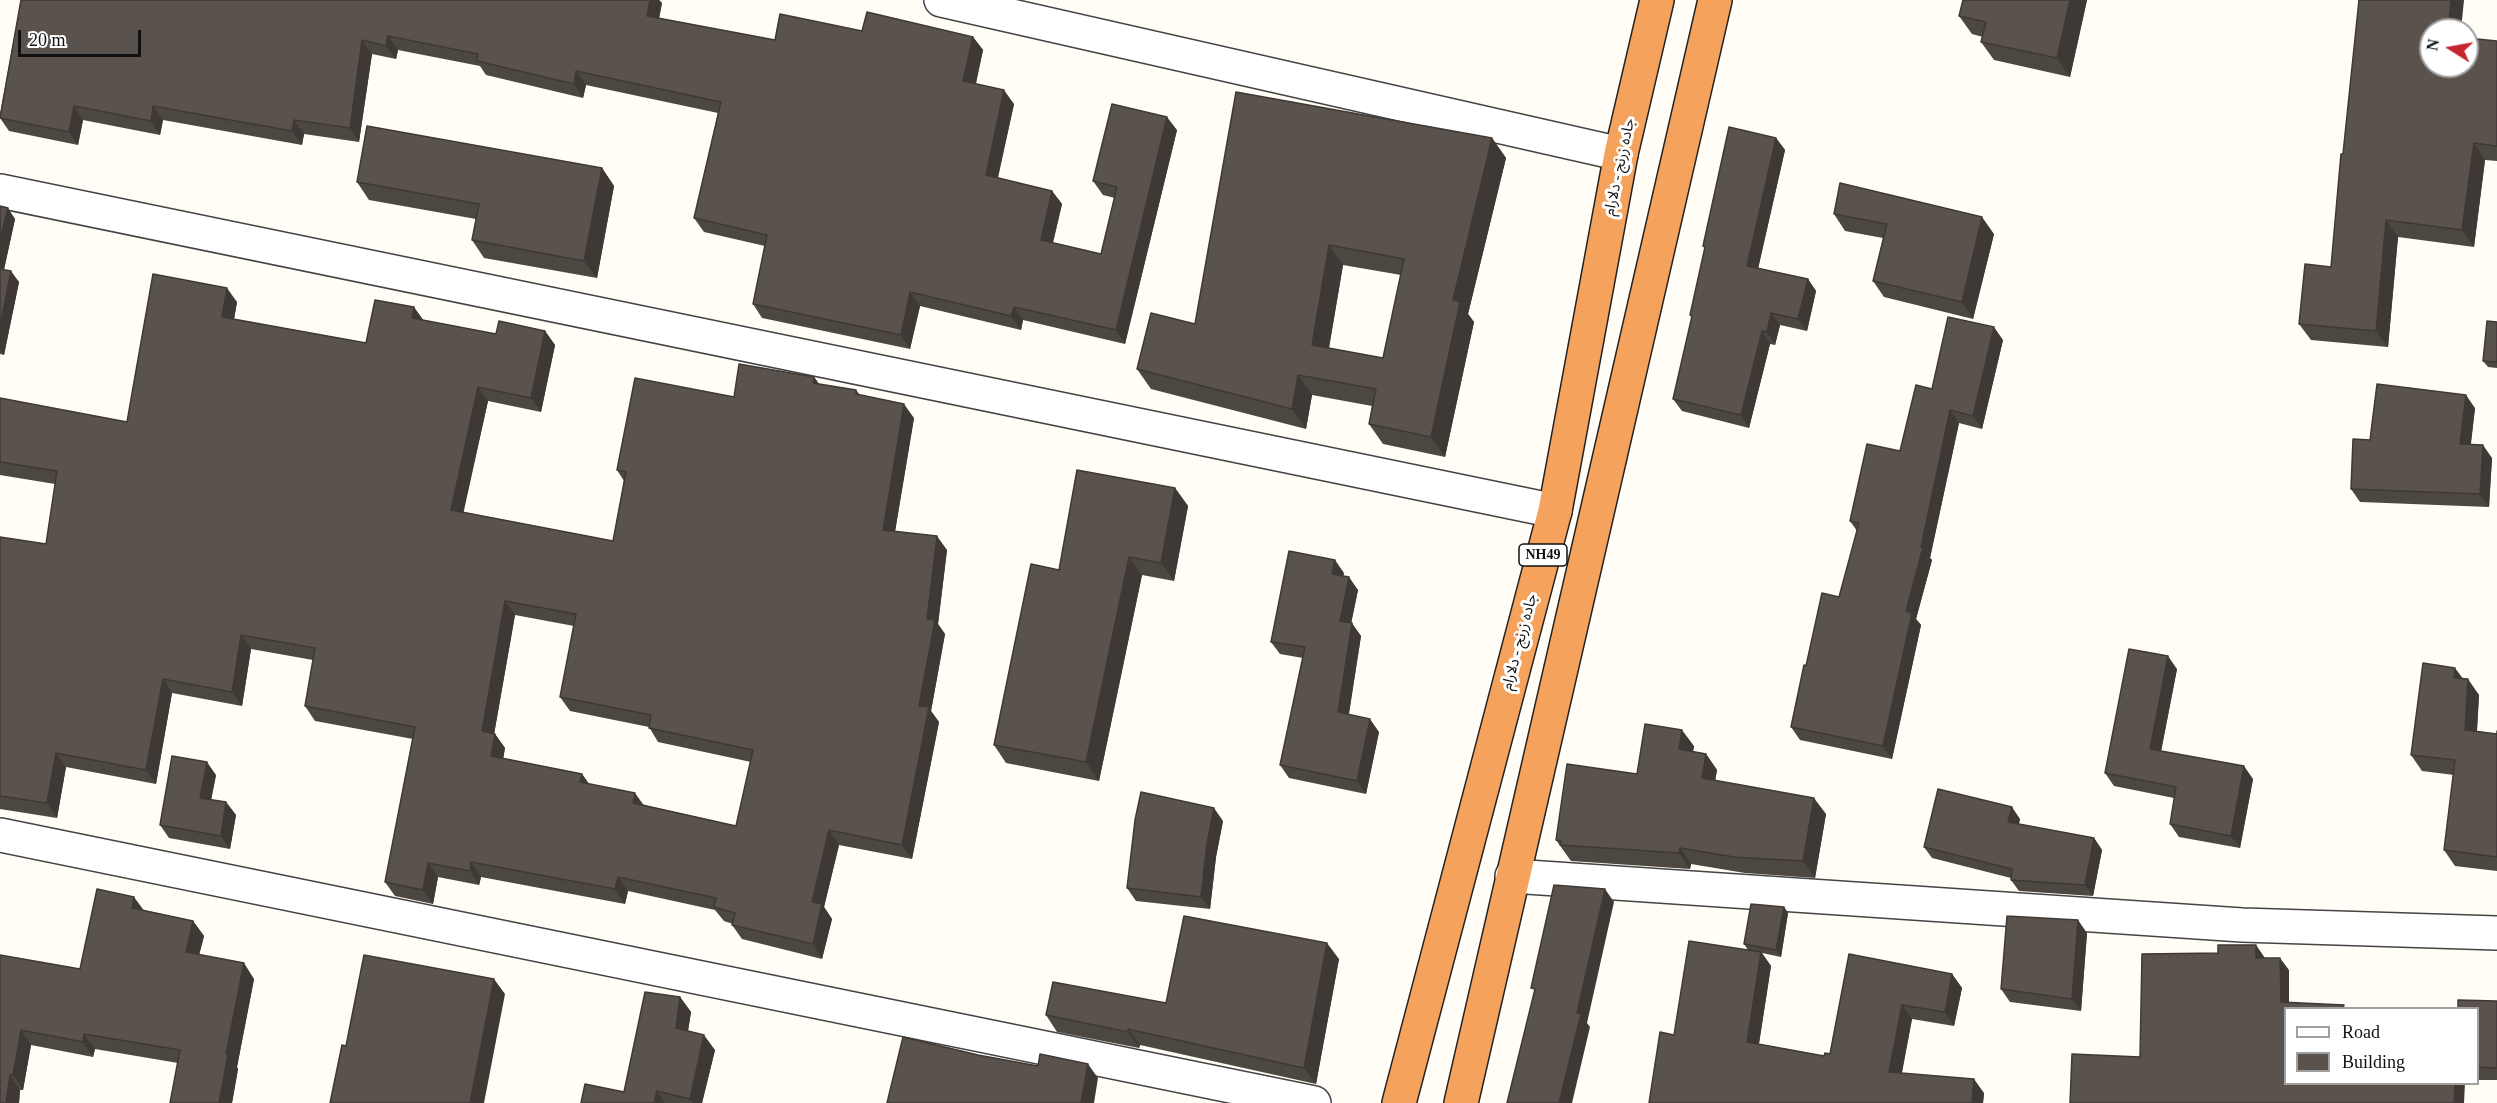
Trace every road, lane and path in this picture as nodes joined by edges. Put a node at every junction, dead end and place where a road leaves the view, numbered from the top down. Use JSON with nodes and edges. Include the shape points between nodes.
{"nodes":[{"id":1,"x":941,"y":0,"type":"edge"},
{"id":2,"x":1657,"y":0,"type":"edge"},
{"id":3,"x":1715,"y":0,"type":"edge"},
{"id":4,"x":1621,"y":154,"type":"junction"},
{"id":5,"x":0,"y":191,"type":"edge"},
{"id":6,"x":1555,"y":511,"type":"junction"},
{"id":7,"x":0,"y":836,"type":"edge"},
{"id":8,"x":1512,"y":876,"type":"junction"},
{"id":9,"x":2497,"y":933,"type":"edge"},
{"id":10,"x":1314,"y":1103,"type":"edge"},
{"id":11,"x":1399,"y":1103,"type":"edge"},
{"id":12,"x":1461,"y":1103,"type":"edge"}],
"edges":[{"from":1,"to":4,"type":"street"},
{"from":2,"to":4,"type":"highway","name":"جاده زرنج - دلارام","number":"NH49"},
{"from":3,"to":8,"type":"highway","number":"NH49"},
{"from":4,"to":6,"type":"highway","name":"جاده زرنج - دلارام","number":"NH49"},
{"from":5,"to":6,"type":"street"},
{"from":6,"to":11,"type":"highway","name":"جاده زرنج - دلارام","number":"NH49"},
{"from":7,"to":10,"type":"street"},
{"from":8,"to":9,"type":"street","via":[[2242,925]]},
{"from":8,"to":12,"type":"highway","number":"NH49"}]}
